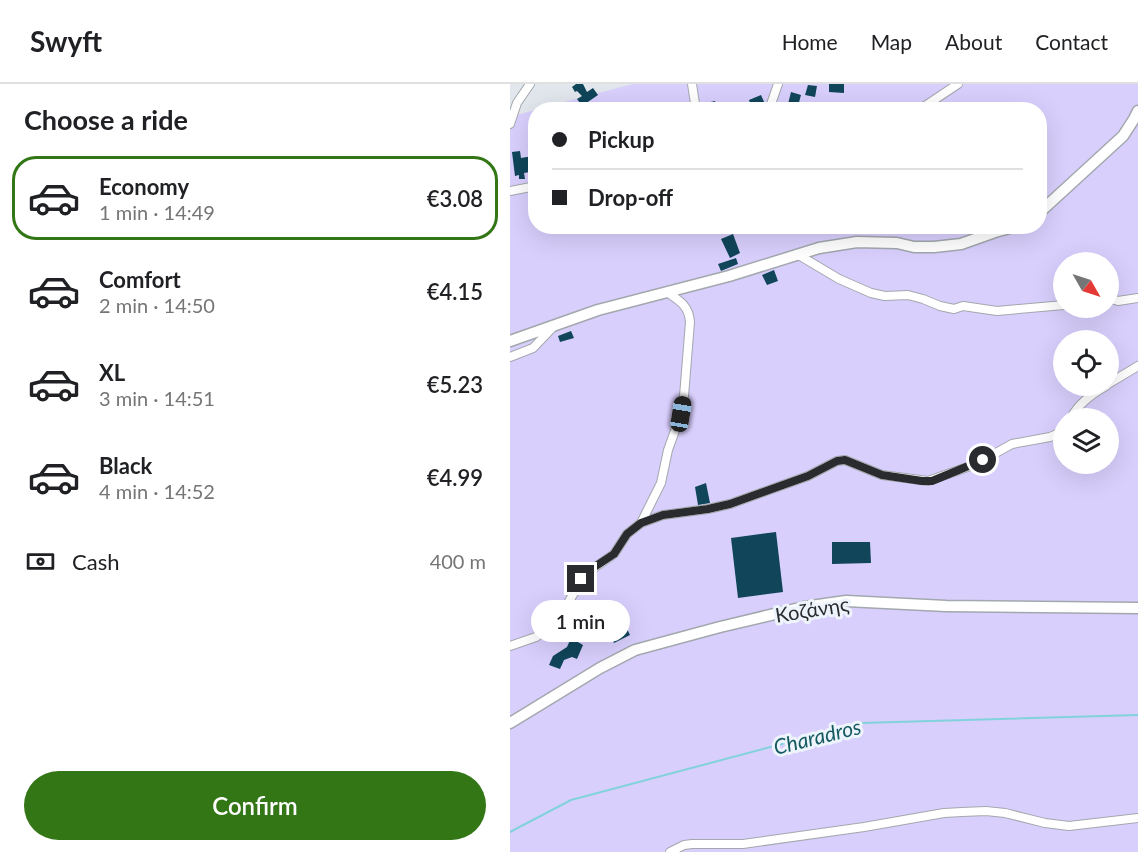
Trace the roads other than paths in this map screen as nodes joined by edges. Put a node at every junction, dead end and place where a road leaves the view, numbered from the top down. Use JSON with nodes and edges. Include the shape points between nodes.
{"nodes":[{"id":1,"x":530,"y":84,"type":"edge"},
{"id":2,"x":692,"y":84,"type":"edge"},
{"id":3,"x":778,"y":84,"type":"edge"},
{"id":4,"x":958,"y":84,"type":"edge"},
{"id":5,"x":695,"y":102,"type":"edge"},
{"id":6,"x":772,"y":102,"type":"edge"},
{"id":7,"x":931,"y":102,"type":"edge"},
{"id":8,"x":1138,"y":111,"type":"edge"},
{"id":9,"x":510,"y":124,"type":"edge"},
{"id":10,"x":528,"y":188,"type":"edge"},
{"id":11,"x":510,"y":191,"type":"edge"},
{"id":12,"x":1047,"y":200,"type":"edge"},
{"id":13,"x":1052,"y":200,"type":"junction"},
{"id":14,"x":1047,"y":205,"type":"edge"},
{"id":15,"x":987,"y":234,"type":"edge"},
{"id":16,"x":797,"y":254,"type":"junction"},
{"id":17,"x":667,"y":292,"type":"junction"},
{"id":18,"x":1138,"y":298,"type":"edge"},
{"id":19,"x":1119,"y":301,"type":"edge"},
{"id":20,"x":1053,"y":306,"type":"edge"},
{"id":21,"x":554,"y":326,"type":"junction"},
{"id":22,"x":510,"y":341,"type":"edge"},
{"id":23,"x":510,"y":357,"type":"edge"},
{"id":24,"x":1138,"y":366,"type":"edge"},
{"id":25,"x":1119,"y":378,"type":"edge"},
{"id":26,"x":1090,"y":396,"type":"edge"},
{"id":27,"x":1078,"y":408,"type":"edge"},
{"id":28,"x":1053,"y":435,"type":"edge"},
{"id":29,"x":641,"y":523,"type":"junction"},
{"id":30,"x":1138,"y":608,"type":"edge"},
{"id":31,"x":510,"y":646,"type":"edge"},
{"id":32,"x":511,"y":720,"type":"edge"},
{"id":33,"x":1138,"y":818,"type":"edge"},
{"id":34,"x":670,"y":852,"type":"edge"}],
"edges":[{"from":1,"to":9,"type":"street","via":[[517,103]]},
{"from":2,"to":5,"type":"street"},
{"from":3,"to":6,"type":"street"},
{"from":4,"to":7,"type":"street"},
{"from":8,"to":13,"type":"street","via":[[1123,136]]},
{"from":10,"to":11,"type":"street"},
{"from":12,"to":13,"type":"street"},
{"from":13,"to":14,"type":"street"},
{"from":15,"to":16,"type":"street","via":[[961,244],[914,247],[857,242]]},
{"from":16,"to":17,"type":"street"},
{"from":16,"to":20,"type":"street","via":[[839,279],[885,296],[908,295],[954,309],[963,306],[997,311]]},
{"from":17,"to":21,"type":"street"},
{"from":17,"to":29,"type":"street","via":[[682,302],[689,314],[684,396],[663,478]]},
{"from":18,"to":19,"type":"street"},
{"from":21,"to":22,"type":"street"},
{"from":21,"to":23,"type":"street","via":[[533,348]]},
{"from":24,"to":25,"type":"street"},
{"from":26,"to":27,"type":"street"},
{"from":28,"to":29,"type":"street","via":[[1011,444],[976,464],[932,481],[882,475],[840,460],[730,504],[663,515]]},
{"from":29,"to":31,"type":"street","via":[[627,534],[614,554],[584,575],[550,626],[536,637]]},
{"from":30,"to":32,"type":"street","name":"Κοζάνης","via":[[846,601],[814,606],[635,650]]},
{"from":33,"to":34,"type":"street","via":[[1069,826],[1005,813],[953,813],[743,844],[684,845]]}]}
